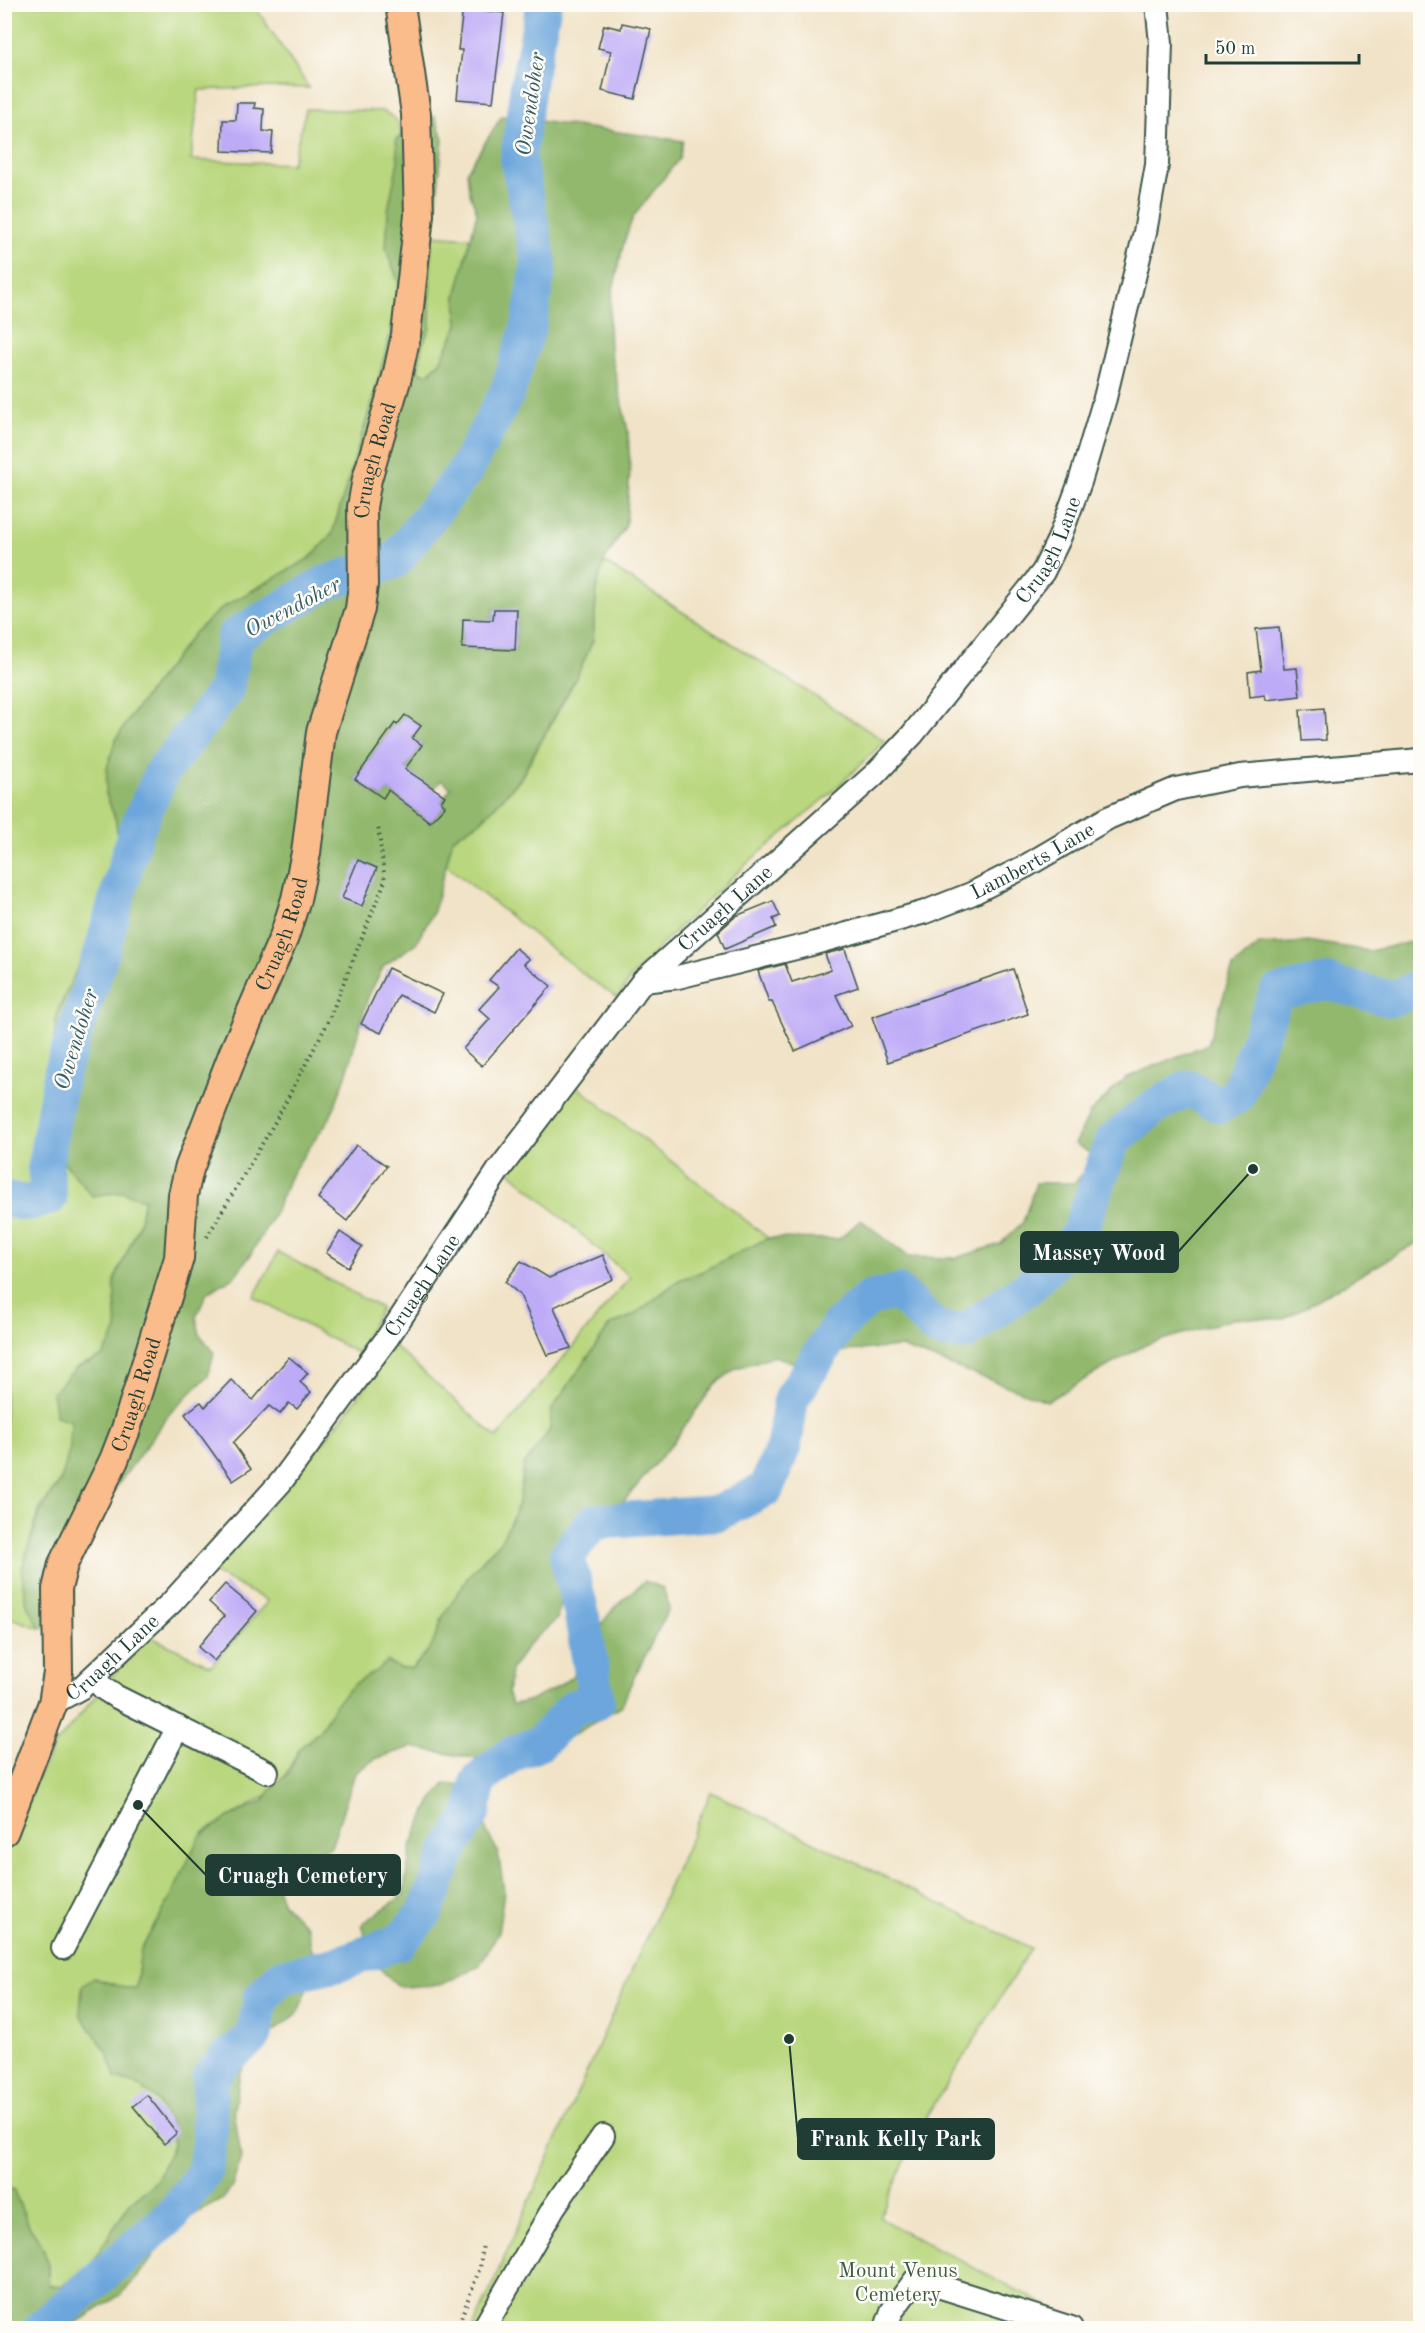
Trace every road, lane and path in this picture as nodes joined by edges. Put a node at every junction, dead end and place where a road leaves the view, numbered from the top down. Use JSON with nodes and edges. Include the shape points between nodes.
{"nodes":[{"id":1,"x":400,"y":4,"type":"edge"},
{"id":2,"x":1157,"y":4,"type":"edge"},
{"id":3,"x":1420,"y":760,"type":"edge"},
{"id":4,"x":378,"y":825,"type":"dead end"},
{"id":5,"x":643,"y":981,"type":"junction"},
{"id":6,"x":207,"y":1237,"type":"dead end"},
{"id":7,"x":93,"y":1677,"type":"junction"},
{"id":8,"x":53,"y":1703,"type":"junction"},
{"id":9,"x":178,"y":1727,"type":"junction"},
{"id":10,"x":267,"y":1772,"type":"dead end"},
{"id":11,"x":4,"y":1831,"type":"edge"},
{"id":12,"x":63,"y":1948,"type":"dead end"},
{"id":13,"x":603,"y":2136,"type":"dead end"},
{"id":14,"x":483,"y":2243,"type":"dead end"},
{"id":15,"x":457,"y":2328,"type":"edge"},
{"id":16,"x":484,"y":2328,"type":"edge"},
{"id":17,"x":886,"y":2328,"type":"edge"},
{"id":18,"x":1071,"y":2328,"type":"edge"}],
"edges":[{"from":1,"to":8,"type":"main road","name":"Cruagh Road","via":[[416,114],[419,215],[406,335],[366,488],[360,609],[321,732],[306,853],[296,899],[189,1168],[179,1257],[126,1429],[63,1564],[57,1589],[58,1673]]},
{"from":2,"to":5,"type":"street","name":"Cruagh Lane","via":[[1161,43],[1157,165],[1145,232],[1102,409],[1080,482],[1043,572],[912,735],[874,775]]},
{"from":3,"to":5,"type":"street","name":"Lamberts Lane","via":[[1240,776],[1176,789],[1108,818],[971,894],[925,912],[678,977]]},
{"from":4,"to":6,"type":"path","via":[[385,881],[327,1024]]},
{"from":5,"to":7,"type":"street","name":"Cruagh Lane","via":[[498,1172],[388,1337],[281,1482],[172,1602]]},
{"from":7,"to":8,"type":"street","name":"Cruagh Lane"},
{"from":7,"to":9,"type":"street","via":[[115,1696]]},
{"from":8,"to":11,"type":"main road","name":"Cruagh Road"},
{"from":9,"to":10,"type":"street"},
{"from":9,"to":12,"type":"street"},
{"from":13,"to":16,"type":"street","via":[[554,2207]]},
{"from":14,"to":15,"type":"path","via":[[480,2268]]},
{"from":17,"to":18,"type":"street","via":[[892,2311],[916,2279]]}]}
